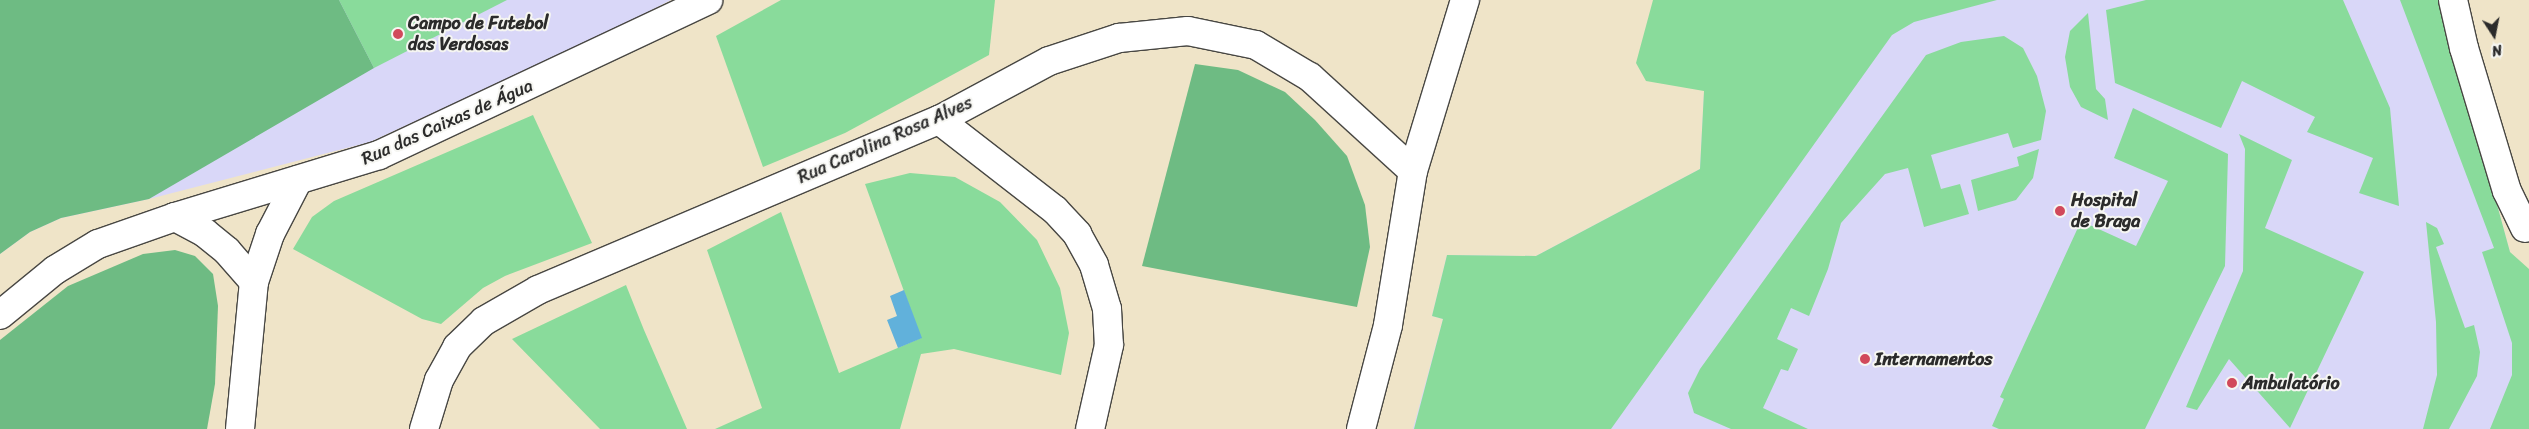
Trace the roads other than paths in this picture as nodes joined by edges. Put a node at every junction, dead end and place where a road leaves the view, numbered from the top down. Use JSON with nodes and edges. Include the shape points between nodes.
{"nodes":[{"id":1,"x":708,"y":0,"type":"edge"},
{"id":2,"x":1465,"y":0,"type":"edge"},
{"id":3,"x":2454,"y":0,"type":"edge"},
{"id":4,"x":938,"y":120,"type":"junction"},
{"id":5,"x":1414,"y":171,"type":"junction"},
{"id":6,"x":298,"y":180,"type":"junction"},
{"id":7,"x":174,"y":217,"type":"junction"},
{"id":8,"x":2525,"y":228,"type":"dead end"},
{"id":9,"x":254,"y":282,"type":"junction"},
{"id":10,"x":0,"y":315,"type":"edge"},
{"id":11,"x":240,"y":429,"type":"edge"},
{"id":12,"x":424,"y":429,"type":"edge"},
{"id":13,"x":1090,"y":429,"type":"edge"},
{"id":14,"x":1361,"y":429,"type":"edge"}],
"edges":[{"from":1,"to":6,"type":"street","name":"Rua das Caixas de Água","via":[[388,151]]},
{"from":2,"to":5,"type":"street"},
{"from":3,"to":8,"type":"street","via":[[2464,48],[2507,191]]},
{"from":4,"to":5,"type":"street","name":"Rua Carolina Rosa Alves","via":[[1049,61],[1083,48],[1119,38],[1188,31],[1256,45],[1284,60],[1310,77]]},
{"from":4,"to":12,"type":"street","name":"Rua Carolina Rosa Alves","via":[[538,290],[484,321],[457,347],[438,380]]},
{"from":4,"to":13,"type":"street","via":[[1055,210],[1076,234],[1094,265],[1107,309],[1109,345]]},
{"from":5,"to":14,"type":"street","via":[[1388,325]]},
{"from":6,"to":7,"type":"street","name":"Rua das Caixas de Água"},
{"from":6,"to":9,"type":"street","via":[[270,234]]},
{"from":7,"to":9,"type":"street","via":[[220,245]]},
{"from":7,"to":10,"type":"street","name":"Rua das Caixas de Água","via":[[98,244],[55,270]]},
{"from":9,"to":11,"type":"street"}]}
